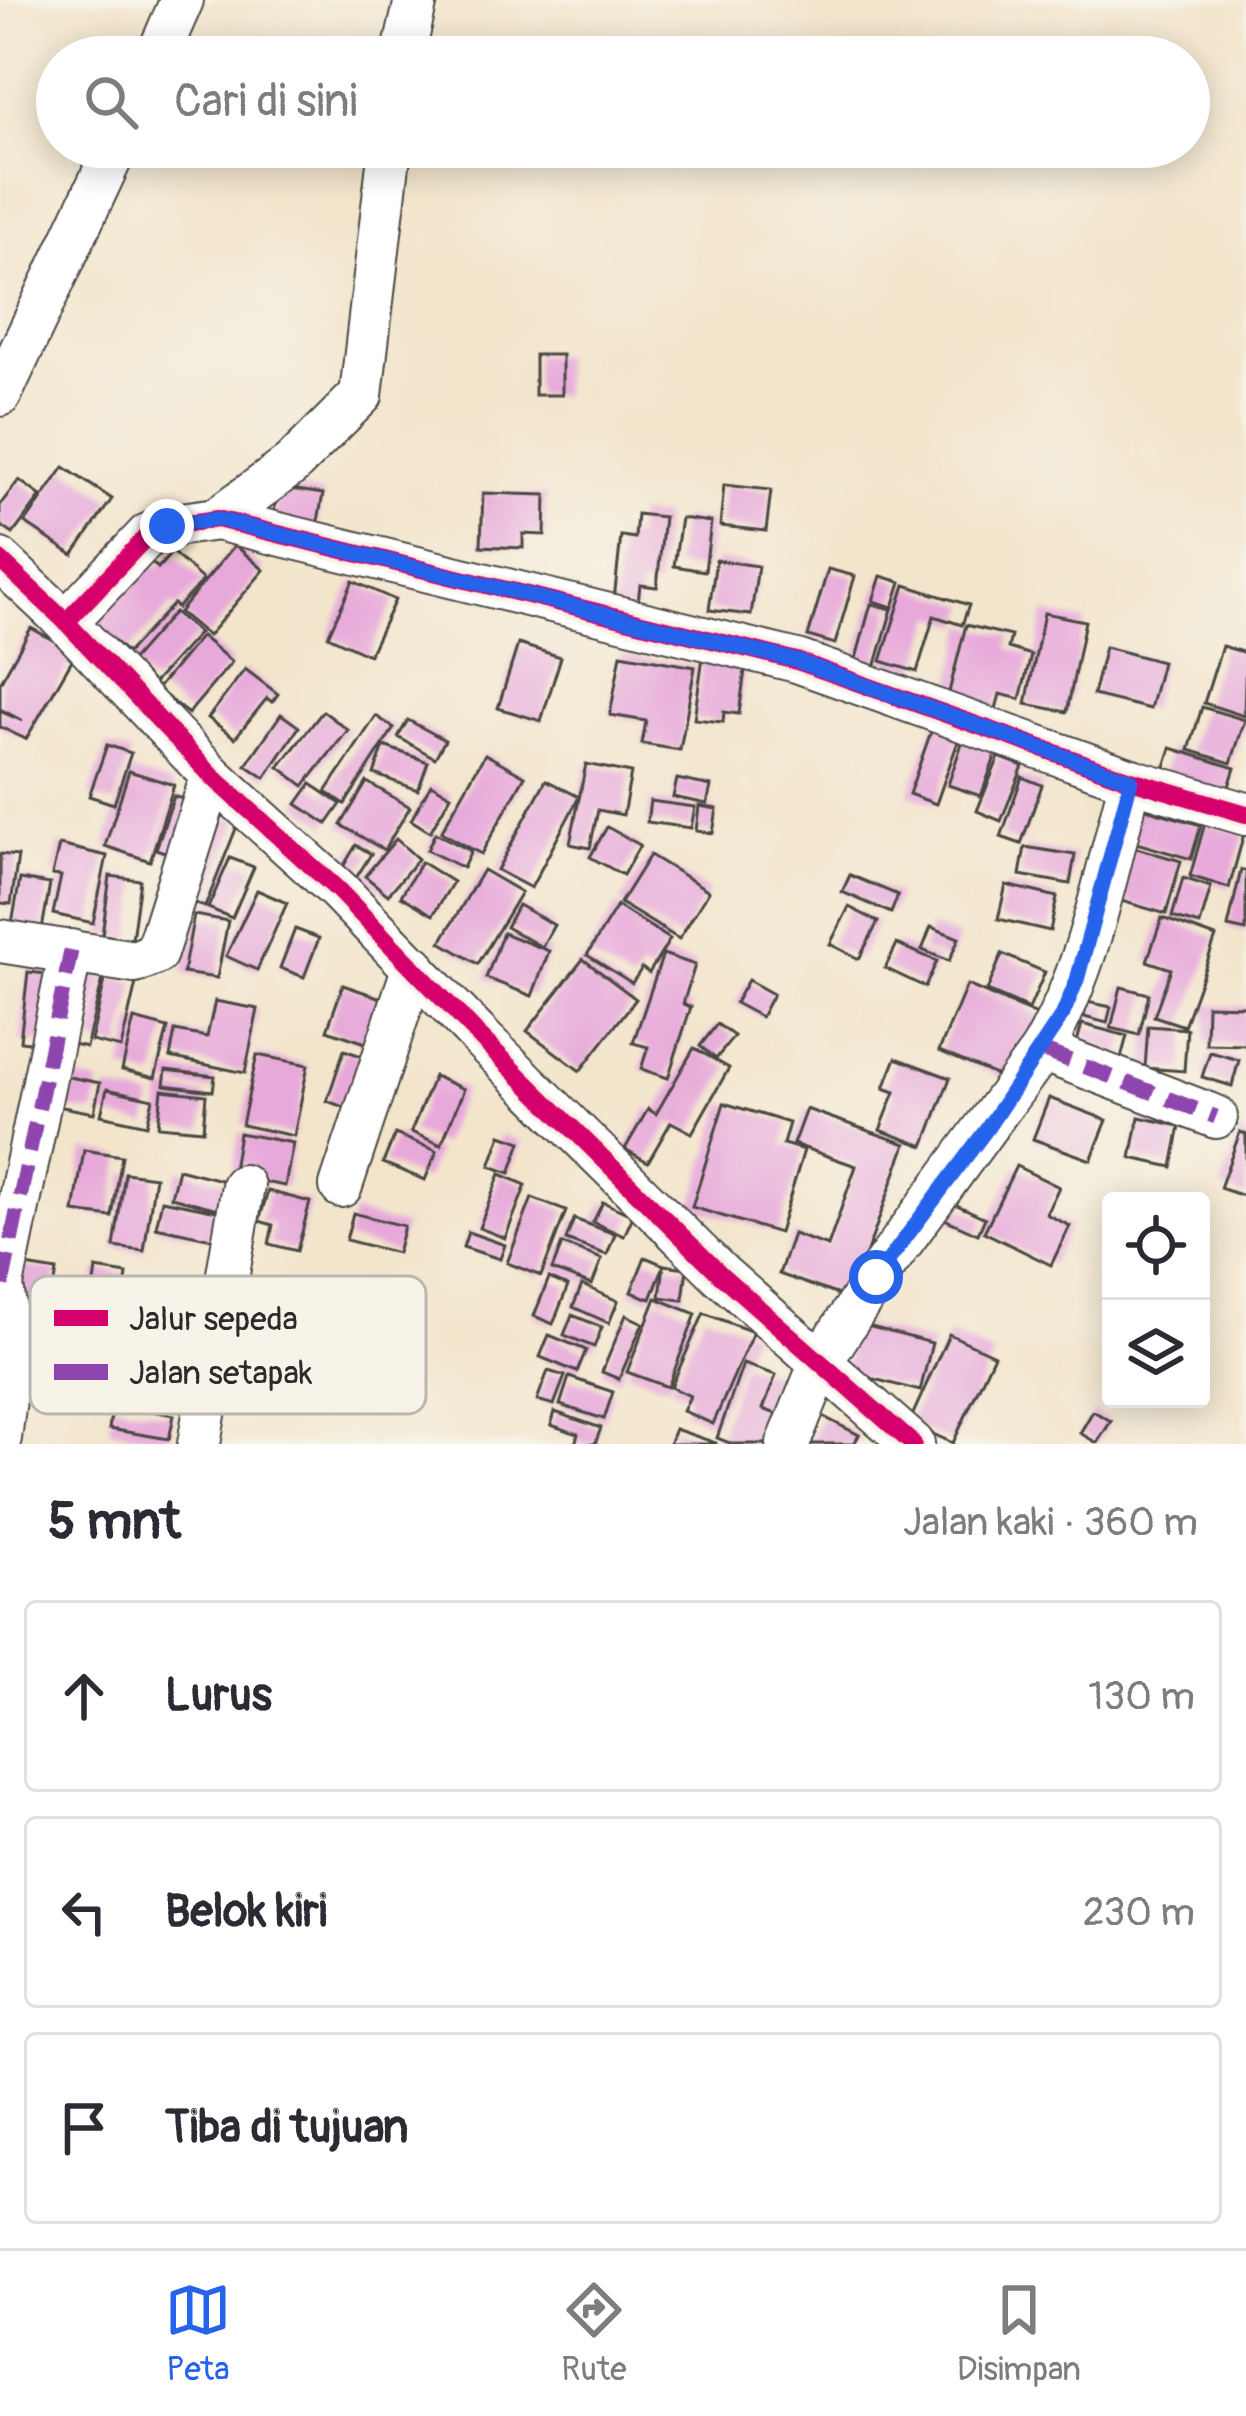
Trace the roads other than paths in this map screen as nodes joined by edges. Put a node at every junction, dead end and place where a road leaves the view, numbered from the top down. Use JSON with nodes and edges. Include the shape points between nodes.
{"nodes":[{"id":1,"x":182,"y":0,"type":"edge"},
{"id":2,"x":416,"y":0,"type":"edge"},
{"id":3,"x":166,"y":36,"type":"edge"},
{"id":4,"x":408,"y":36,"type":"edge"},
{"id":5,"x":106,"y":168,"type":"edge"},
{"id":6,"x":388,"y":168,"type":"edge"},
{"id":7,"x":0,"y":395,"type":"edge"},
{"id":8,"x":217,"y":519,"type":"junction"},
{"id":9,"x":0,"y":560,"type":"edge"},
{"id":10,"x":66,"y":622,"type":"junction"},
{"id":11,"x":212,"y":776,"type":"junction"},
{"id":12,"x":1131,"y":780,"type":"junction"},
{"id":13,"x":1246,"y":814,"type":"edge"},
{"id":14,"x":0,"y":941,"type":"edge"},
{"id":15,"x":71,"y":951,"type":"junction"},
{"id":16,"x":414,"y":966,"type":"junction"},
{"id":17,"x":1042,"y":1050,"type":"junction"},
{"id":18,"x":1216,"y":1117,"type":"dead end"},
{"id":19,"x":243,"y":1186,"type":"dead end"},
{"id":20,"x":341,"y":1186,"type":"dead end"},
{"id":21,"x":228,"y":1276,"type":"edge"},
{"id":22,"x":1,"y":1285,"type":"edge"},
{"id":23,"x":822,"y":1360,"type":"junction"},
{"id":24,"x":204,"y":1414,"type":"edge"},
{"id":25,"x":0,"y":1438,"type":"edge"},
{"id":26,"x":199,"y":1444,"type":"edge"},
{"id":27,"x":788,"y":1444,"type":"edge"},
{"id":28,"x":913,"y":1444,"type":"edge"}],
"edges":[{"from":1,"to":3,"type":"street"},
{"from":2,"to":4,"type":"street"},
{"from":5,"to":7,"type":"street"},
{"from":6,"to":8,"type":"street","via":[[361,395],[291,465]]},
{"from":8,"to":10,"type":"street","via":[[148,535]]},
{"from":8,"to":12,"type":"street","via":[[797,661]]},
{"from":9,"to":10,"type":"street"},
{"from":10,"to":11,"type":"street"},
{"from":11,"to":15,"type":"street","via":[[156,953],[135,962]]},
{"from":11,"to":16,"type":"street"},
{"from":12,"to":13,"type":"street"},
{"from":12,"to":17,"type":"street","via":[[1077,980]]},
{"from":14,"to":15,"type":"street"},
{"from":15,"to":22,"type":"street"},
{"from":16,"to":20,"type":"street"},
{"from":16,"to":23,"type":"street","via":[[706,1261]]},
{"from":17,"to":18,"type":"street"},
{"from":17,"to":23,"type":"street"},
{"from":19,"to":21,"type":"street"},
{"from":22,"to":25,"type":"street","via":[[11,1353]]},
{"from":23,"to":27,"type":"street"},
{"from":23,"to":28,"type":"street"},
{"from":24,"to":26,"type":"street"}]}
